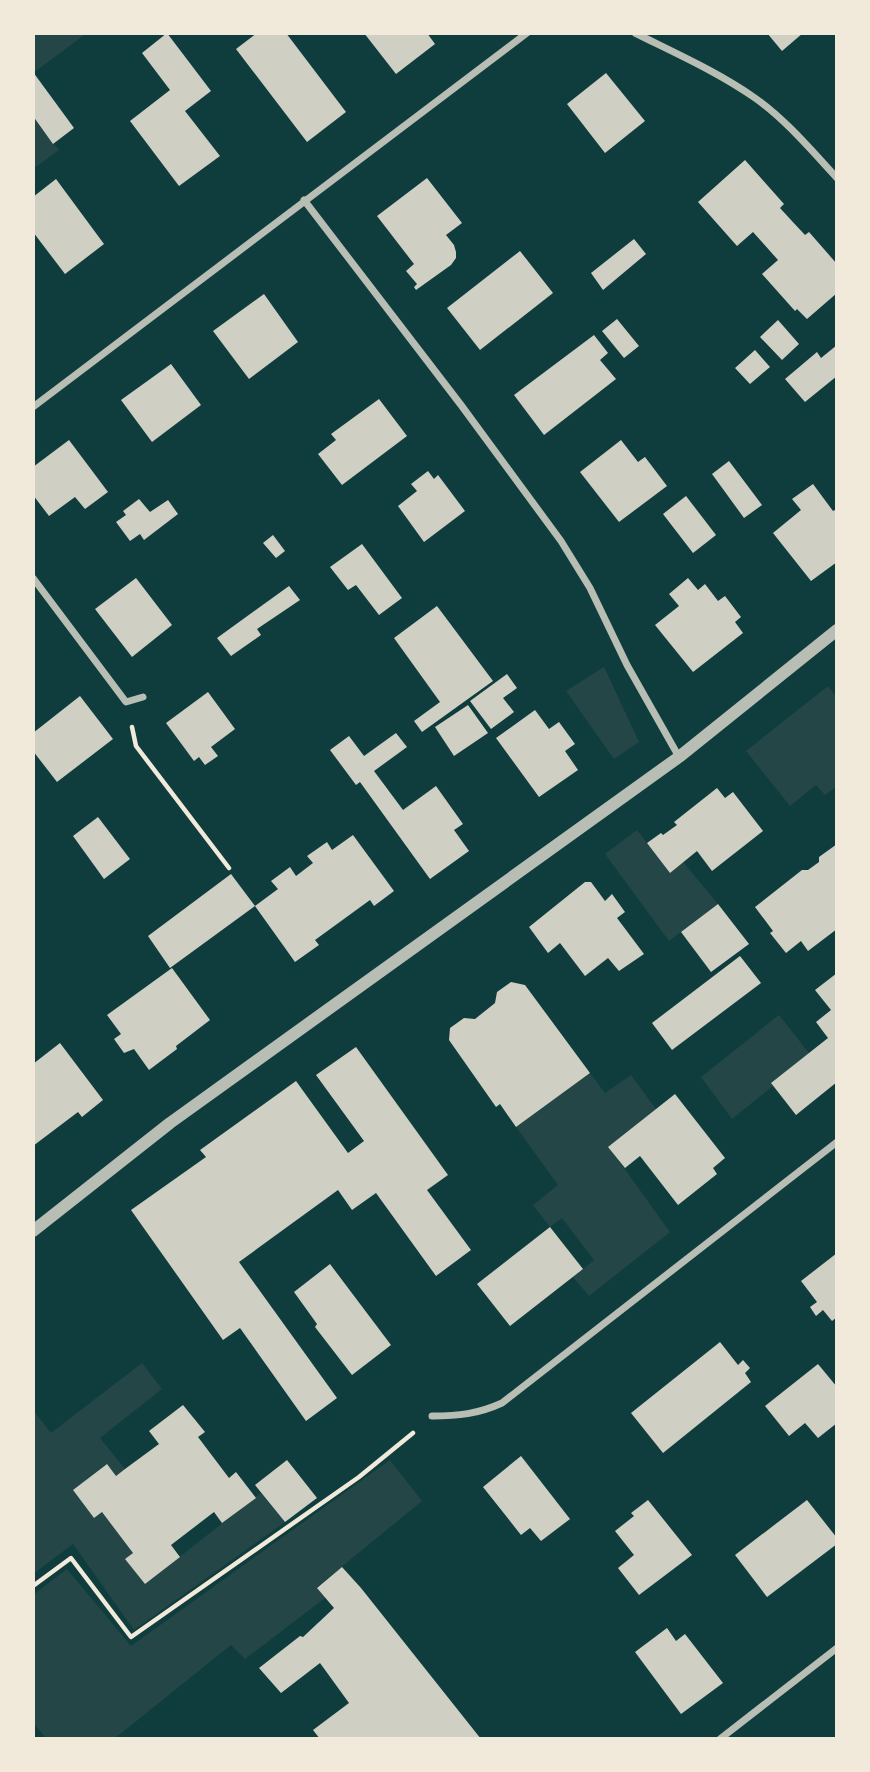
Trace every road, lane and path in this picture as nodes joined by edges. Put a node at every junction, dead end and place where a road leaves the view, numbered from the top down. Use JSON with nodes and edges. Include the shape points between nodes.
{"nodes":[{"id":1,"x":527,"y":33,"type":"edge"},
{"id":2,"x":635,"y":33,"type":"edge"},
{"id":3,"x":837,"y":178,"type":"edge"},
{"id":4,"x":304,"y":200,"type":"junction"},
{"id":5,"x":33,"y":407,"type":"edge"},
{"id":6,"x":33,"y":578,"type":"edge"},
{"id":7,"x":837,"y":630,"type":"edge"},
{"id":8,"x":143,"y":697,"type":"dead end"},
{"id":9,"x":126,"y":702,"type":"junction"},
{"id":10,"x":678,"y":757,"type":"junction"},
{"id":11,"x":229,"y":868,"type":"dead end"},
{"id":12,"x":837,"y":1142,"type":"edge"},
{"id":13,"x":33,"y":1231,"type":"edge"},
{"id":14,"x":432,"y":1416,"type":"joint"},
{"id":15,"x":33,"y":1586,"type":"edge"},
{"id":16,"x":837,"y":1648,"type":"edge"},
{"id":17,"x":720,"y":1739,"type":"edge"}],
"edges":[{"from":1,"to":4,"type":"street"},
{"from":2,"to":3,"type":"street","via":[[756,99],[799,136]]},
{"from":4,"to":5,"type":"street"},
{"from":4,"to":10,"type":"street","via":[[561,541],[590,587]]},
{"from":6,"to":9,"type":"street"},
{"from":7,"to":10,"type":"street"},
{"from":8,"to":9,"type":"street"},
{"from":9,"to":11,"type":"path","via":[[136,746]]},
{"from":10,"to":13,"type":"street","via":[[170,1123]]},
{"from":12,"to":14,"type":"street","via":[[502,1403],[484,1412]]},
{"from":14,"to":15,"type":"path","via":[[359,1477],[131,1637],[71,1558]]},
{"from":16,"to":17,"type":"street"}]}
